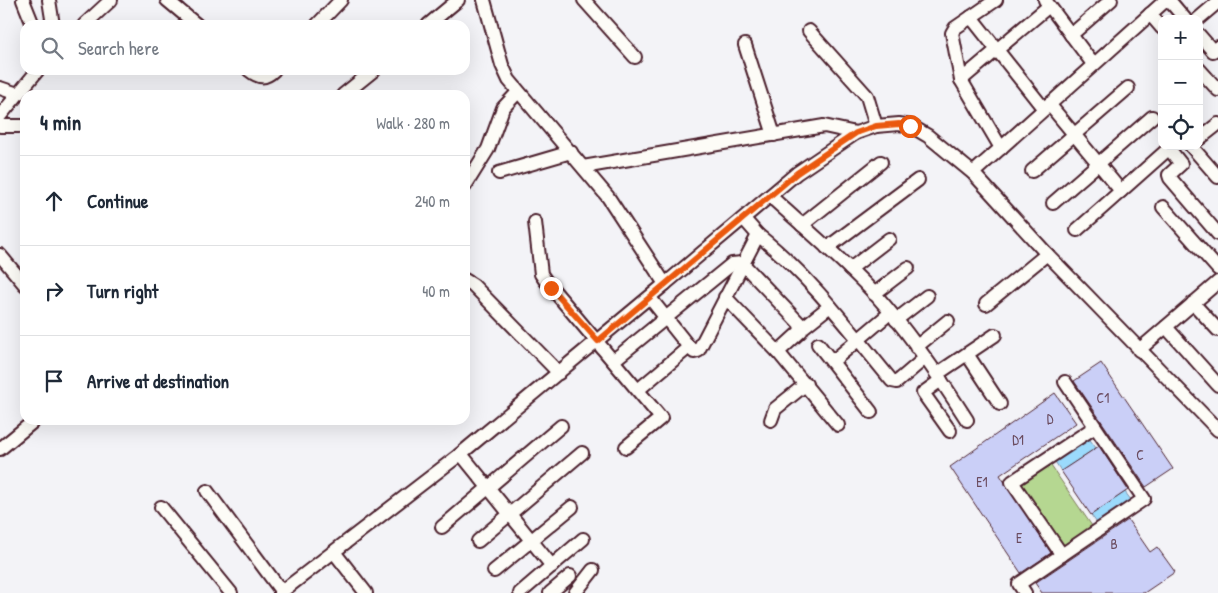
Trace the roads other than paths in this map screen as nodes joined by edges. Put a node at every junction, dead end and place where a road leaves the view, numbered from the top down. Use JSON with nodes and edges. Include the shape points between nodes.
{"nodes":[{"id":1,"x":22,"y":0,"type":"edge"},
{"id":2,"x":49,"y":0,"type":"edge"},
{"id":3,"x":111,"y":0,"type":"edge"},
{"id":4,"x":167,"y":0,"type":"edge"},
{"id":5,"x":341,"y":0,"type":"edge"},
{"id":6,"x":458,"y":0,"type":"edge"},
{"id":7,"x":484,"y":0,"type":"edge"},
{"id":8,"x":584,"y":0,"type":"edge"},
{"id":9,"x":996,"y":0,"type":"edge"},
{"id":10,"x":1112,"y":0,"type":"edge"},
{"id":11,"x":1167,"y":0,"type":"edge"},
{"id":12,"x":1218,"y":2,"type":"edge"},
{"id":13,"x":1047,"y":3,"type":"edge"},
{"id":14,"x":1150,"y":14,"type":"junction"},
{"id":15,"x":1181,"y":15,"type":"edge"},
{"id":16,"x":1203,"y":15,"type":"edge"},
{"id":17,"x":970,"y":17,"type":"junction"},
{"id":18,"x":31,"y":20,"type":"edge"},
{"id":19,"x":52,"y":20,"type":"edge"},
{"id":20,"x":89,"y":20,"type":"edge"},
{"id":21,"x":190,"y":20,"type":"edge"},
{"id":22,"x":322,"y":20,"type":"edge"},
{"id":23,"x":434,"y":20,"type":"edge"},
{"id":24,"x":1158,"y":23,"type":"edge"},
{"id":25,"x":809,"y":31,"type":"dead end"},
{"id":26,"x":1071,"y":35,"type":"junction"},
{"id":27,"x":1203,"y":39,"type":"edge"},
{"id":28,"x":745,"y":45,"type":"dead end"},
{"id":29,"x":997,"y":50,"type":"junction"},
{"id":30,"x":1216,"y":51,"type":"edge"},
{"id":31,"x":635,"y":57,"type":"dead end"},
{"id":32,"x":1094,"y":64,"type":"junction"},
{"id":33,"x":1203,"y":73,"type":"edge"},
{"id":34,"x":34,"y":75,"type":"edge"},
{"id":35,"x":255,"y":75,"type":"edge"},
{"id":36,"x":267,"y":75,"type":"edge"},
{"id":37,"x":368,"y":75,"type":"edge"},
{"id":38,"x":961,"y":80,"type":"junction"},
{"id":39,"x":0,"y":88,"type":"edge"},
{"id":40,"x":1128,"y":88,"type":"dead end"},
{"id":41,"x":21,"y":90,"type":"edge"},
{"id":42,"x":349,"y":90,"type":"edge"},
{"id":43,"x":1218,"y":90,"type":"edge"},
{"id":44,"x":20,"y":92,"type":"edge"},
{"id":45,"x":518,"y":92,"type":"junction"},
{"id":46,"x":18,"y":94,"type":"junction"},
{"id":47,"x":1047,"y":106,"type":"junction"},
{"id":48,"x":0,"y":116,"type":"edge"},
{"id":49,"x":1152,"y":116,"type":"dead end"},
{"id":50,"x":1218,"y":124,"type":"edge"},
{"id":51,"x":0,"y":126,"type":"edge"},
{"id":52,"x":20,"y":126,"type":"edge"},
{"id":53,"x":876,"y":126,"type":"junction"},
{"id":54,"x":856,"y":133,"type":"junction"},
{"id":55,"x":1074,"y":134,"type":"junction"},
{"id":56,"x":774,"y":135,"type":"junction"},
{"id":57,"x":1203,"y":136,"type":"edge"},
{"id":58,"x":1001,"y":148,"type":"junction"},
{"id":59,"x":1194,"y":150,"type":"edge"},
{"id":60,"x":571,"y":152,"type":"junction"},
{"id":61,"x":881,"y":162,"type":"dead end"},
{"id":62,"x":1098,"y":164,"type":"junction"},
{"id":63,"x":583,"y":167,"type":"junction"},
{"id":64,"x":1032,"y":172,"type":"dead end"},
{"id":65,"x":499,"y":173,"type":"dead end"},
{"id":66,"x":973,"y":173,"type":"junction"},
{"id":67,"x":1218,"y":177,"type":"edge"},
{"id":68,"x":470,"y":178,"type":"edge"},
{"id":69,"x":918,"y":180,"type":"dead end"},
{"id":70,"x":1121,"y":192,"type":"junction"},
{"id":71,"x":770,"y":196,"type":"junction"},
{"id":72,"x":1053,"y":203,"type":"dead end"},
{"id":73,"x":1163,"y":207,"type":"dead end"},
{"id":74,"x":744,"y":219,"type":"junction"},
{"id":75,"x":535,"y":222,"type":"dead end"},
{"id":76,"x":802,"y":225,"type":"junction"},
{"id":77,"x":1077,"y":230,"type":"dead end"},
{"id":78,"x":1218,"y":234,"type":"edge"},
{"id":79,"x":758,"y":235,"type":"junction"},
{"id":80,"x":889,"y":239,"type":"dead end"},
{"id":81,"x":828,"y":248,"type":"junction"},
{"id":82,"x":1047,"y":254,"type":"junction"},
{"id":83,"x":0,"y":255,"type":"edge"},
{"id":84,"x":742,"y":263,"type":"junction"},
{"id":85,"x":908,"y":268,"type":"dead end"},
{"id":86,"x":850,"y":269,"type":"junction"},
{"id":87,"x":1218,"y":269,"type":"edge"},
{"id":88,"x":20,"y":279,"type":"edge"},
{"id":89,"x":1218,"y":282,"type":"edge"},
{"id":90,"x":470,"y":283,"type":"edge"},
{"id":91,"x":665,"y":284,"type":"junction"},
{"id":92,"x":874,"y":294,"type":"junction"},
{"id":93,"x":927,"y":296,"type":"dead end"},
{"id":94,"x":725,"y":297,"type":"junction"},
{"id":95,"x":650,"y":298,"type":"junction"},
{"id":96,"x":1193,"y":303,"type":"junction"},
{"id":97,"x":986,"y":304,"type":"dead end"},
{"id":98,"x":830,"y":306,"type":"junction"},
{"id":99,"x":666,"y":317,"type":"junction"},
{"id":100,"x":893,"y":317,"type":"junction"},
{"id":101,"x":948,"y":321,"type":"dead end"},
{"id":102,"x":1166,"y":327,"type":"junction"},
{"id":103,"x":802,"y":329,"type":"junction"},
{"id":104,"x":1218,"y":330,"type":"edge"},
{"id":105,"x":995,"y":335,"type":"dead end"},
{"id":106,"x":858,"y":340,"type":"junction"},
{"id":107,"x":598,"y":341,"type":"junction"},
{"id":108,"x":818,"y":344,"type":"dead end"},
{"id":109,"x":689,"y":347,"type":"junction"},
{"id":110,"x":916,"y":347,"type":"junction"},
{"id":111,"x":1139,"y":350,"type":"junction"},
{"id":112,"x":778,"y":352,"type":"junction"},
{"id":113,"x":967,"y":354,"type":"junction"},
{"id":114,"x":925,"y":358,"type":"junction"},
{"id":115,"x":614,"y":360,"type":"junction"},
{"id":116,"x":833,"y":361,"type":"junction"},
{"id":117,"x":559,"y":373,"type":"junction"},
{"id":118,"x":939,"y":377,"type":"junction"},
{"id":119,"x":1065,"y":382,"type":"dead end"},
{"id":120,"x":806,"y":384,"type":"junction"},
{"id":121,"x":1218,"y":385,"type":"edge"},
{"id":122,"x":638,"y":390,"type":"junction"},
{"id":123,"x":1000,"y":404,"type":"dead end"},
{"id":124,"x":871,"y":412,"type":"dead end"},
{"id":125,"x":771,"y":420,"type":"dead end"},
{"id":126,"x":967,"y":420,"type":"dead end"},
{"id":127,"x":29,"y":425,"type":"edge"},
{"id":128,"x":838,"y":425,"type":"dead end"},
{"id":129,"x":561,"y":426,"type":"dead end"},
{"id":130,"x":1095,"y":426,"type":"junction"},
{"id":131,"x":1218,"y":430,"type":"edge"},
{"id":132,"x":950,"y":431,"type":"dead end"},
{"id":133,"x":626,"y":447,"type":"dead end"},
{"id":134,"x":0,"y":448,"type":"edge"},
{"id":135,"x":582,"y":453,"type":"dead end"},
{"id":136,"x":461,"y":454,"type":"junction"},
{"id":137,"x":488,"y":488,"type":"junction"},
{"id":138,"x":207,"y":490,"type":"dead end"},
{"id":139,"x":161,"y":507,"type":"dead end"},
{"id":140,"x":572,"y":507,"type":"dead end"},
{"id":141,"x":510,"y":514,"type":"junction"},
{"id":142,"x":442,"y":527,"type":"dead end"},
{"id":143,"x":583,"y":539,"type":"dead end"},
{"id":144,"x":531,"y":540,"type":"junction"},
{"id":145,"x":478,"y":541,"type":"dead end"},
{"id":146,"x":334,"y":552,"type":"junction"},
{"id":147,"x":1062,"y":555,"type":"junction"},
{"id":148,"x":552,"y":566,"type":"junction"},
{"id":149,"x":593,"y":570,"type":"dead end"},
{"id":150,"x":494,"y":571,"type":"dead end"},
{"id":151,"x":570,"y":576,"type":"dead end"},
{"id":152,"x":281,"y":592,"type":"edge"},
{"id":153,"x":231,"y":593,"type":"edge"},
{"id":154,"x":366,"y":593,"type":"edge"},
{"id":155,"x":520,"y":593,"type":"edge"},
{"id":156,"x":550,"y":593,"type":"edge"},
{"id":157,"x":575,"y":593,"type":"edge"},
{"id":158,"x":1025,"y":593,"type":"edge"}],
"edges":[{"from":1,"to":18,"type":"street"},
{"from":2,"to":19,"type":"street"},
{"from":3,"to":20,"type":"street"},
{"from":4,"to":21,"type":"street"},
{"from":5,"to":22,"type":"street"},
{"from":6,"to":23,"type":"street"},
{"from":7,"to":45,"type":"street","via":[[502,65]]},
{"from":8,"to":31,"type":"street"},
{"from":9,"to":17,"type":"street"},
{"from":10,"to":26,"type":"street"},
{"from":11,"to":14,"type":"street"},
{"from":11,"to":15,"type":"street"},
{"from":12,"to":16,"type":"street"},
{"from":13,"to":26,"type":"street"},
{"from":13,"to":29,"type":"street"},
{"from":14,"to":24,"type":"street"},
{"from":14,"to":32,"type":"street"},
{"from":17,"to":29,"type":"street"},
{"from":17,"to":38,"type":"street","via":[[952,32]]},
{"from":25,"to":53,"type":"street","via":[[866,96]]},
{"from":26,"to":32,"type":"street"},
{"from":27,"to":30,"type":"street"},
{"from":28,"to":56,"type":"street"},
{"from":29,"to":38,"type":"street"},
{"from":29,"to":47,"type":"street"},
{"from":32,"to":47,"type":"street"},
{"from":33,"to":43,"type":"street"},
{"from":34,"to":41,"type":"street"},
{"from":35,"to":36,"type":"street"},
{"from":37,"to":42,"type":"street"},
{"from":38,"to":58,"type":"street"},
{"from":39,"to":46,"type":"street"},
{"from":40,"to":55,"type":"street"},
{"from":44,"to":46,"type":"street"},
{"from":45,"to":60,"type":"street"},
{"from":45,"to":68,"type":"street","via":[[503,108],[488,149]]},
{"from":46,"to":48,"type":"street"},
{"from":47,"to":55,"type":"street"},
{"from":47,"to":58,"type":"street"},
{"from":49,"to":62,"type":"street"},
{"from":50,"to":57,"type":"street"},
{"from":51,"to":52,"type":"street"},
{"from":53,"to":54,"type":"street"},
{"from":53,"to":66,"type":"street","via":[[910,126],[928,136]]},
{"from":54,"to":56,"type":"street","via":[[824,126]]},
{"from":54,"to":71,"type":"street","via":[[797,173]]},
{"from":55,"to":62,"type":"street"},
{"from":55,"to":64,"type":"street"},
{"from":56,"to":63,"type":"street"},
{"from":58,"to":66,"type":"street"},
{"from":59,"to":67,"type":"street"},
{"from":60,"to":63,"type":"street"},
{"from":60,"to":65,"type":"street"},
{"from":61,"to":76,"type":"street"},
{"from":62,"to":70,"type":"street"},
{"from":62,"to":72,"type":"street"},
{"from":63,"to":91,"type":"street","via":[[608,197]]},
{"from":66,"to":82,"type":"street"},
{"from":69,"to":81,"type":"street"},
{"from":70,"to":77,"type":"street"},
{"from":70,"to":78,"type":"street","via":[[1170,150],[1181,164],[1169,175],[1170,178]]},
{"from":71,"to":74,"type":"street"},
{"from":71,"to":76,"type":"street"},
{"from":73,"to":87,"type":"street"},
{"from":74,"to":79,"type":"street"},
{"from":74,"to":91,"type":"street"},
{"from":75,"to":107,"type":"street","via":[[541,274]]},
{"from":76,"to":81,"type":"street"},
{"from":79,"to":84,"type":"street"},
{"from":79,"to":98,"type":"street"},
{"from":80,"to":86,"type":"street"},
{"from":81,"to":86,"type":"street"},
{"from":82,"to":97,"type":"street"},
{"from":82,"to":111,"type":"street"},
{"from":83,"to":88,"type":"street"},
{"from":84,"to":94,"type":"street"},
{"from":84,"to":99,"type":"street","via":[[732,264]]},
{"from":84,"to":103,"type":"street"},
{"from":85,"to":92,"type":"street"},
{"from":86,"to":92,"type":"street"},
{"from":89,"to":96,"type":"street"},
{"from":90,"to":117,"type":"street"},
{"from":91,"to":95,"type":"street"},
{"from":92,"to":100,"type":"street"},
{"from":93,"to":100,"type":"street"},
{"from":94,"to":109,"type":"street","via":[[698,351],[696,353]]},
{"from":94,"to":112,"type":"street"},
{"from":95,"to":99,"type":"street"},
{"from":95,"to":107,"type":"street"},
{"from":96,"to":102,"type":"street"},
{"from":96,"to":104,"type":"street"},
{"from":98,"to":103,"type":"street"},
{"from":98,"to":106,"type":"street"},
{"from":99,"to":109,"type":"street"},
{"from":99,"to":115,"type":"street"},
{"from":100,"to":106,"type":"street"},
{"from":100,"to":110,"type":"street"},
{"from":101,"to":110,"type":"street"},
{"from":102,"to":111,"type":"street"},
{"from":102,"to":121,"type":"street"},
{"from":103,"to":112,"type":"street"},
{"from":105,"to":113,"type":"street"},
{"from":106,"to":114,"type":"street","via":[[895,383]]},
{"from":106,"to":116,"type":"street"},
{"from":107,"to":115,"type":"street"},
{"from":107,"to":117,"type":"street"},
{"from":108,"to":116,"type":"street"},
{"from":109,"to":122,"type":"street"},
{"from":110,"to":114,"type":"street"},
{"from":111,"to":131,"type":"street"},
{"from":112,"to":120,"type":"street"},
{"from":113,"to":118,"type":"street"},
{"from":113,"to":123,"type":"street"},
{"from":114,"to":118,"type":"street"},
{"from":115,"to":122,"type":"street"},
{"from":116,"to":124,"type":"street"},
{"from":117,"to":136,"type":"street"},
{"from":118,"to":126,"type":"street"},
{"from":118,"to":132,"type":"street","via":[[923,393]]},
{"from":119,"to":130,"type":"street"},
{"from":120,"to":125,"type":"street","via":[[775,409]]},
{"from":120,"to":128,"type":"street"},
{"from":122,"to":133,"type":"street","via":[[661,418]]},
{"from":127,"to":134,"type":"street"},
{"from":129,"to":137,"type":"street"},
{"from":130,"to":147,"type":"street","via":[[1144,499]]},
{"from":130,"to":147,"type":"street","via":[[1012,482]]},
{"from":135,"to":141,"type":"street"},
{"from":136,"to":137,"type":"street"},
{"from":136,"to":146,"type":"street"},
{"from":137,"to":141,"type":"street"},
{"from":137,"to":142,"type":"street"},
{"from":138,"to":152,"type":"street"},
{"from":139,"to":153,"type":"street"},
{"from":140,"to":144,"type":"street"},
{"from":141,"to":144,"type":"street"},
{"from":141,"to":145,"type":"street"},
{"from":143,"to":148,"type":"street"},
{"from":144,"to":148,"type":"street"},
{"from":144,"to":150,"type":"street"},
{"from":146,"to":152,"type":"street"},
{"from":146,"to":154,"type":"street"},
{"from":147,"to":158,"type":"street","via":[[1019,584]]},
{"from":148,"to":155,"type":"street"},
{"from":149,"to":157,"type":"street"},
{"from":151,"to":156,"type":"street"}]}
